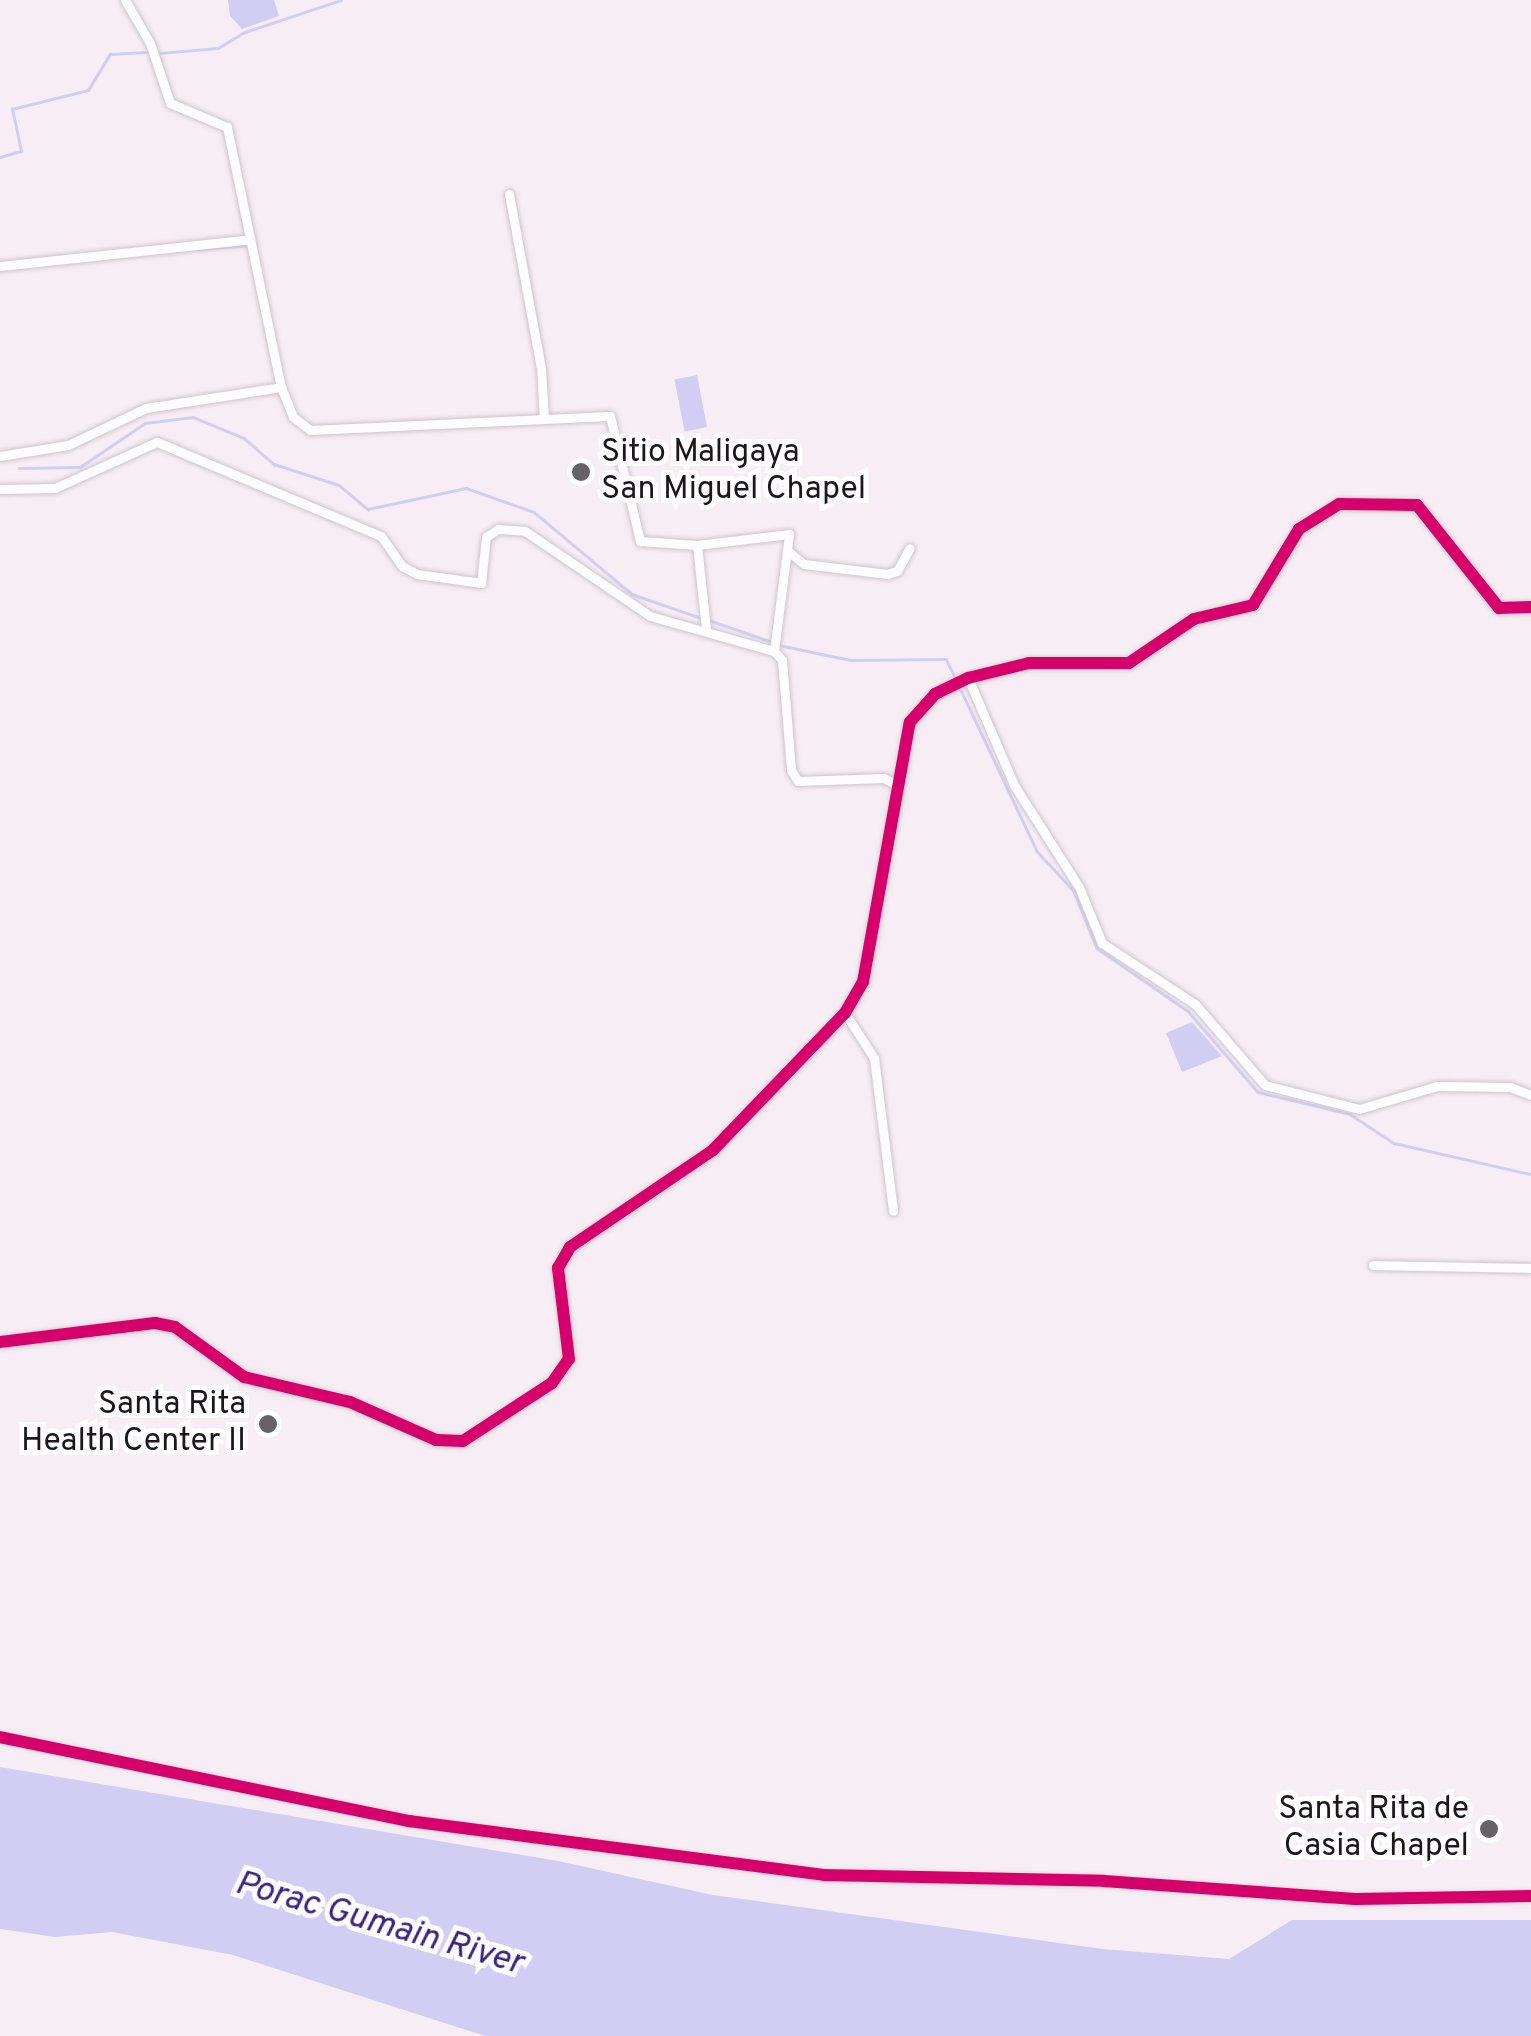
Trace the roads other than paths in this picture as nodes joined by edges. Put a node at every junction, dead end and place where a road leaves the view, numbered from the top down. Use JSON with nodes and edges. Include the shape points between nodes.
{"nodes":[{"id":1,"x":125,"y":0,"type":"edge"},
{"id":2,"x":509,"y":194,"type":"dead end"},
{"id":3,"x":251,"y":239,"type":"junction"},
{"id":4,"x":0,"y":266,"type":"edge"},
{"id":5,"x":281,"y":387,"type":"junction"},
{"id":6,"x":544,"y":418,"type":"junction"},
{"id":7,"x":0,"y":456,"type":"edge"},
{"id":8,"x":0,"y":489,"type":"edge"},
{"id":9,"x":697,"y":545,"type":"junction"},
{"id":10,"x":910,"y":548,"type":"dead end"},
{"id":11,"x":789,"y":552,"type":"junction"},
{"id":12,"x":1531,"y":607,"type":"edge"},
{"id":13,"x":706,"y":621,"type":"junction"},
{"id":14,"x":774,"y":651,"type":"junction"},
{"id":15,"x":968,"y":678,"type":"junction"},
{"id":16,"x":895,"y":784,"type":"junction"},
{"id":17,"x":845,"y":1013,"type":"junction"},
{"id":18,"x":1531,"y":1095,"type":"edge"},
{"id":19,"x":893,"y":1211,"type":"dead end"},
{"id":20,"x":1373,"y":1265,"type":"dead end"},
{"id":21,"x":1531,"y":1268,"type":"edge"},
{"id":22,"x":0,"y":1342,"type":"edge"},
{"id":23,"x":0,"y":1737,"type":"edge"},
{"id":24,"x":1531,"y":1896,"type":"edge"}],
"edges":[{"from":1,"to":3,"type":"street","via":[[150,43],[170,104],[228,127]]},
{"from":2,"to":6,"type":"street","via":[[542,368]]},
{"from":3,"to":4,"type":"street"},
{"from":3,"to":5,"type":"street"},
{"from":5,"to":6,"type":"street","via":[[292,417],[310,430]]},
{"from":5,"to":7,"type":"street","via":[[146,408],[68,445]]},
{"from":6,"to":9,"type":"street","via":[[610,416],[634,532],[649,546]]},
{"from":8,"to":13,"type":"street","via":[[55,488],[146,446],[170,444],[381,536],[408,572],[481,583],[486,537],[513,528],[549,542],[650,616]]},
{"from":9,"to":11,"type":"street","via":[[786,532]]},
{"from":9,"to":13,"type":"street"},
{"from":10,"to":11,"type":"street","via":[[897,571],[886,574],[804,564]]},
{"from":11,"to":14,"type":"street"},
{"from":12,"to":15,"type":"street","via":[[1499,608],[1491,601],[1417,505],[1340,504],[1298,529],[1252,605],[1194,619],[1128,663],[1029,664]]},
{"from":13,"to":14,"type":"street"},
{"from":14,"to":16,"type":"street","via":[[782,660],[791,770],[798,781],[884,778]]},
{"from":15,"to":16,"type":"street","via":[[917,710]]},
{"from":15,"to":18,"type":"street","via":[[1014,785],[1079,888],[1102,943],[1195,1004],[1265,1086],[1360,1110],[1438,1086],[1510,1087]]},
{"from":16,"to":17,"type":"street","via":[[863,982]]},
{"from":17,"to":19,"type":"street","via":[[874,1058]]},
{"from":17,"to":22,"type":"street","via":[[713,1150],[570,1247],[558,1268],[569,1359],[552,1382],[463,1441],[436,1440],[350,1402],[244,1377],[174,1327],[155,1322]]},
{"from":20,"to":21,"type":"street"},
{"from":23,"to":24,"type":"street","via":[[409,1821],[824,1875],[1104,1881],[1354,1899]]}]}
